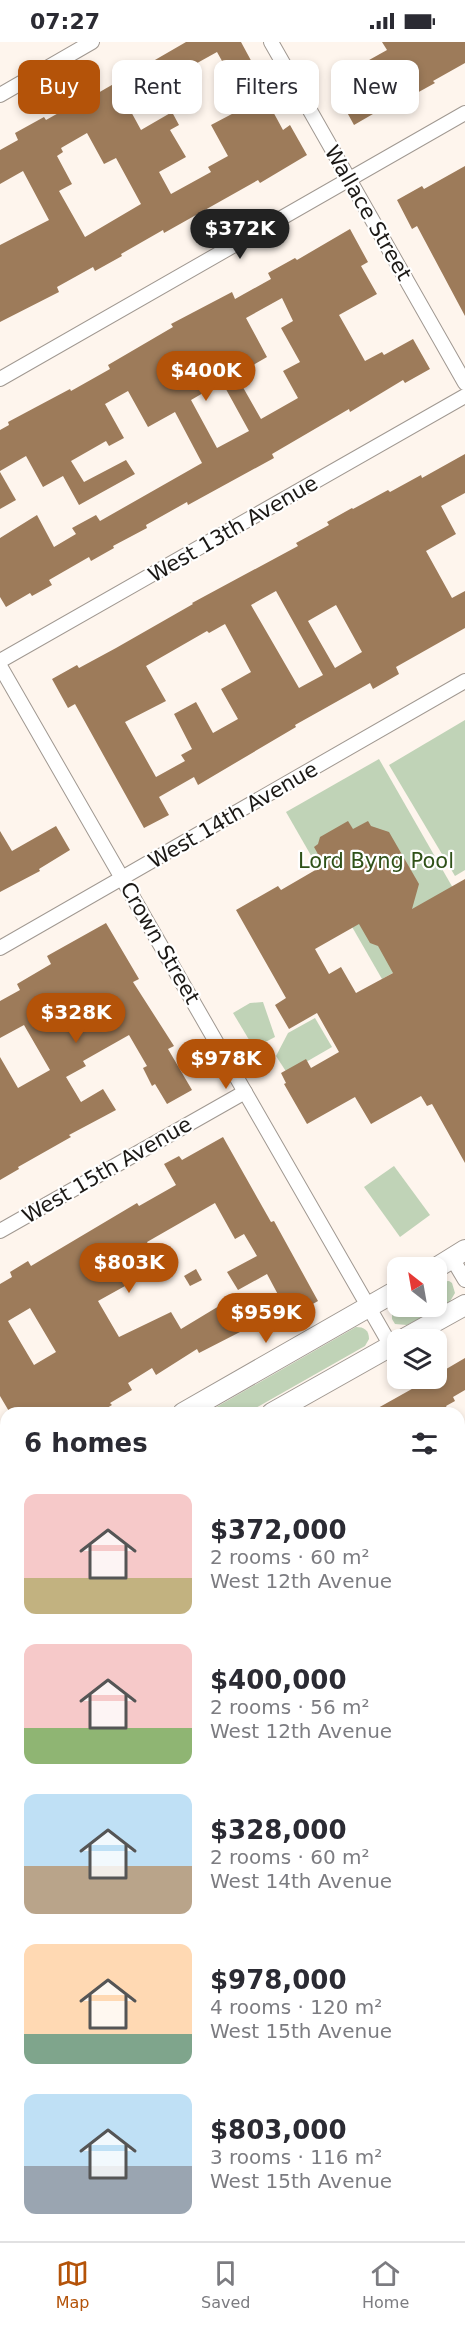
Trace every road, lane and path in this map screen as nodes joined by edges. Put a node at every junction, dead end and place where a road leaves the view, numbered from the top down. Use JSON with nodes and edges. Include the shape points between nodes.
{"nodes":[{"id":1,"x":92,"y":42,"type":"edge"},
{"id":2,"x":271,"y":42,"type":"edge"},
{"id":3,"x":0,"y":95,"type":"edge"},
{"id":4,"x":465,"y":113,"type":"edge"},
{"id":5,"x":348,"y":180,"type":"junction"},
{"id":6,"x":0,"y":379,"type":"edge"},
{"id":7,"x":465,"y":383,"type":"edge"},
{"id":8,"x":465,"y":396,"type":"edge"},
{"id":9,"x":0,"y":661,"type":"edge"},
{"id":10,"x":0,"y":666,"type":"edge"},
{"id":11,"x":465,"y":681,"type":"edge"},
{"id":12,"x":123,"y":878,"type":"junction"},
{"id":13,"x":0,"y":948,"type":"edge"},
{"id":14,"x":245,"y":1092,"type":"junction"},
{"id":15,"x":0,"y":1231,"type":"edge"},
{"id":16,"x":451,"y":1258,"type":"edge"},
{"id":17,"x":465,"y":1280,"type":"edge"},
{"id":18,"x":387,"y":1296,"type":"edge"},
{"id":19,"x":465,"y":1305,"type":"edge"},
{"id":20,"x":368,"y":1307,"type":"junction"},
{"id":21,"x":422,"y":1329,"type":"edge"},
{"id":22,"x":387,"y":1331,"type":"edge"},
{"id":23,"x":387,"y":1349,"type":"edge"},
{"id":24,"x":193,"y":1407,"type":"edge"},
{"id":25,"x":283,"y":1407,"type":"edge"}],
"edges":[{"from":1,"to":3,"type":"street"},
{"from":2,"to":5,"type":"street","name":"Wallace Street"},
{"from":4,"to":5,"type":"street"},
{"from":5,"to":6,"type":"street"},
{"from":5,"to":7,"type":"street","name":"Wallace Street"},
{"from":8,"to":9,"type":"street","name":"West 13th Avenue"},
{"from":10,"to":12,"type":"street","name":"Crown Street"},
{"from":11,"to":12,"type":"street","name":"West 14th Avenue"},
{"from":12,"to":13,"type":"street","name":"West 14th Avenue"},
{"from":12,"to":14,"type":"street","name":"Crown Street"},
{"from":14,"to":15,"type":"street","name":"West 15th Avenue"},
{"from":14,"to":20,"type":"street","name":"Crown Street"},
{"from":16,"to":17,"type":"street"},
{"from":18,"to":20,"type":"main road"},
{"from":19,"to":21,"type":"main road"},
{"from":20,"to":22,"type":"street","name":"Crown Street"},
{"from":20,"to":24,"type":"main road"},
{"from":23,"to":25,"type":"main road"}]}
